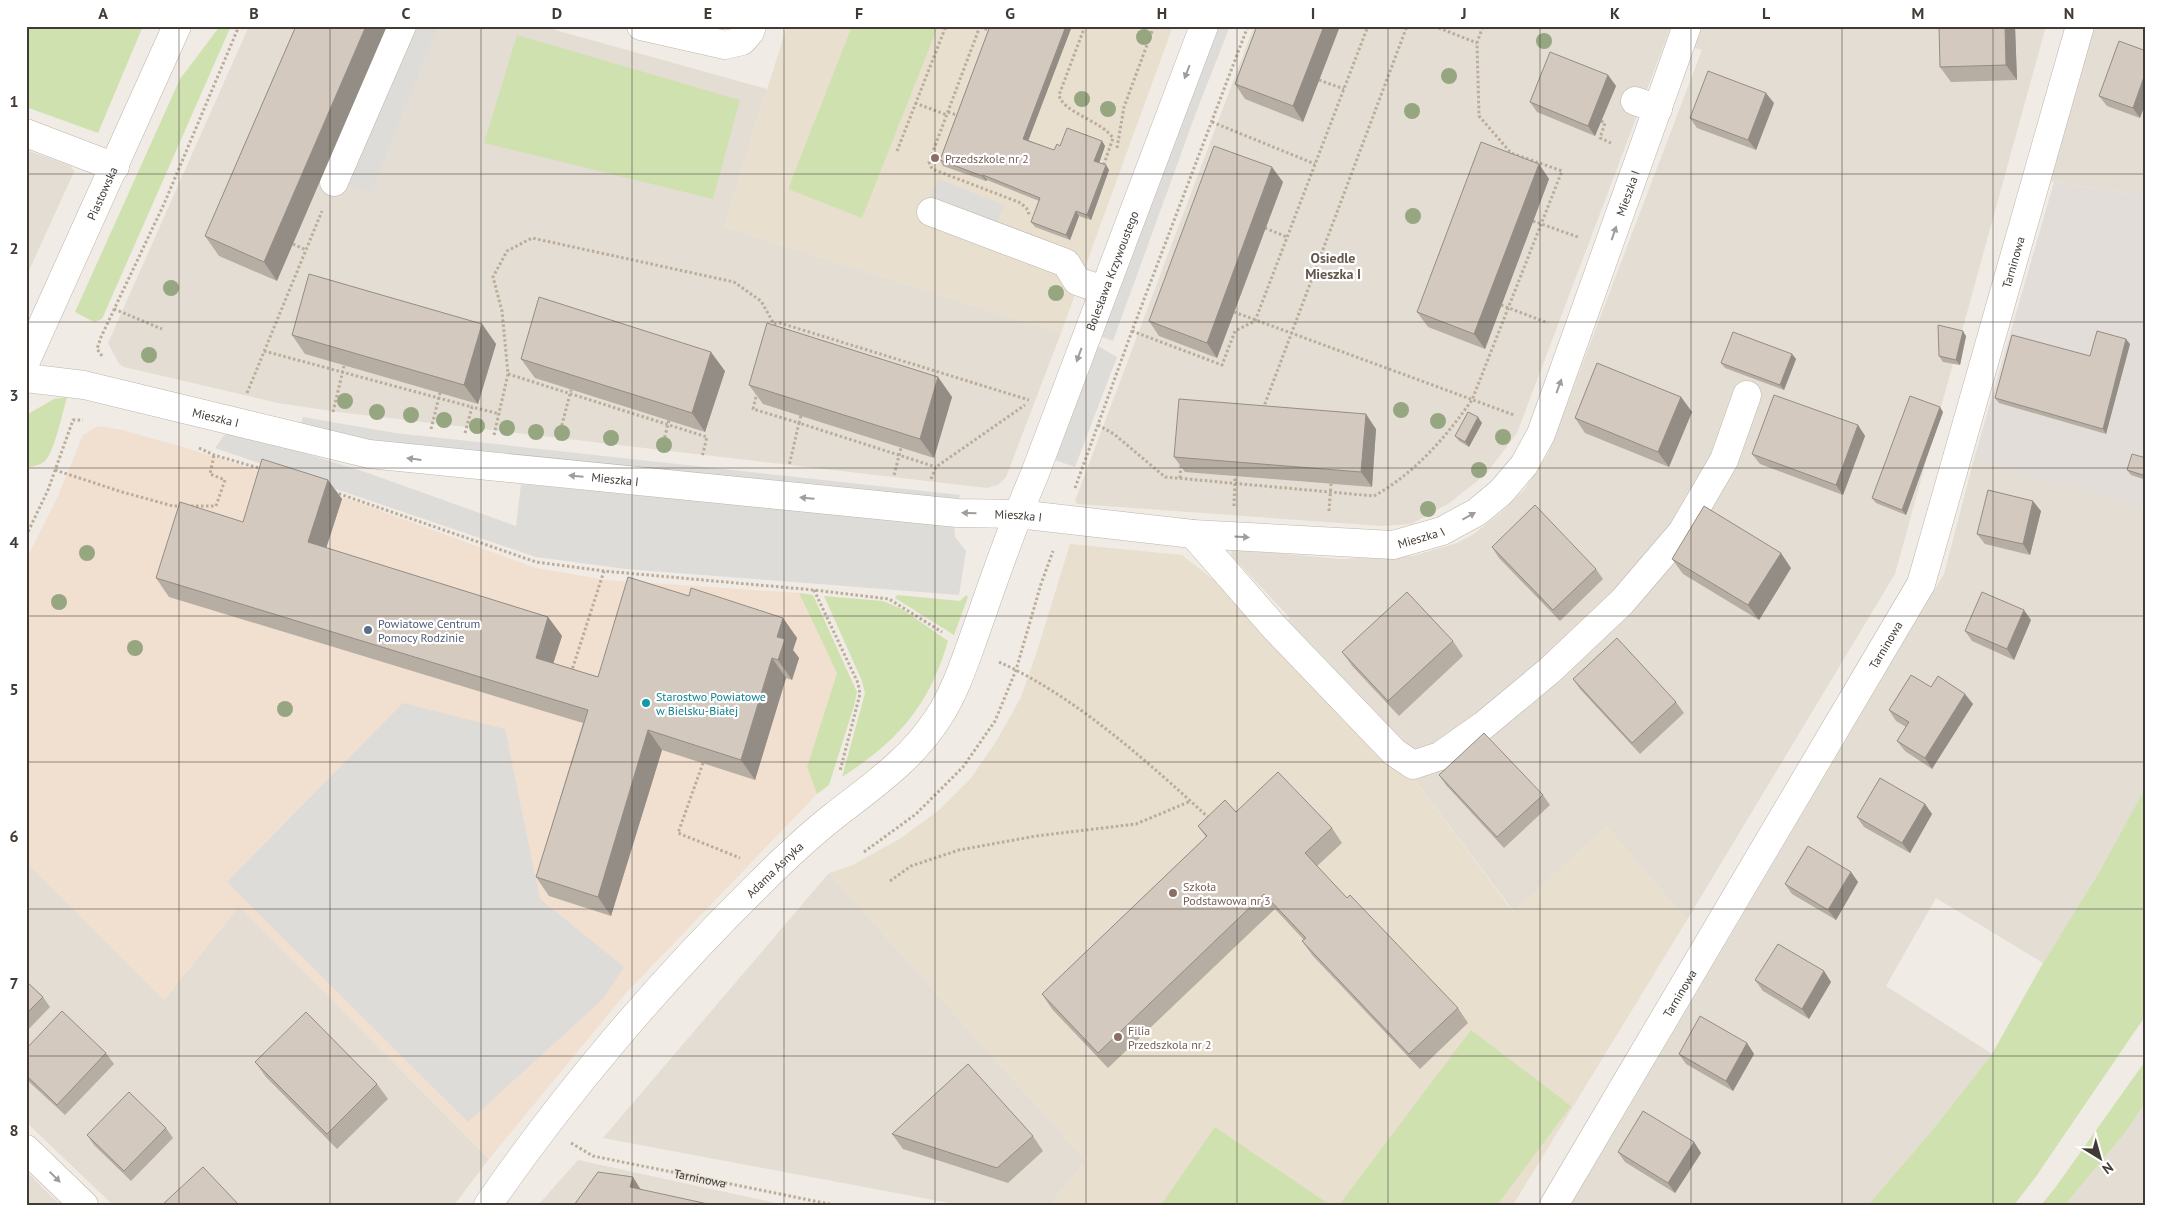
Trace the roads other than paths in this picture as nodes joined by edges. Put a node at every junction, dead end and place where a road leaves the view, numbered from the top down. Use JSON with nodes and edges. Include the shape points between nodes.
{"nodes":[{"id":1,"x":178,"y":26,"type":"edge"},
{"id":2,"x":402,"y":26,"type":"edge"},
{"id":3,"x":641,"y":26,"type":"edge"},
{"id":4,"x":752,"y":26,"type":"edge"},
{"id":5,"x":1204,"y":26,"type":"edge"},
{"id":6,"x":1687,"y":26,"type":"edge"},
{"id":7,"x":2080,"y":26,"type":"edge"},
{"id":8,"x":26,"y":133,"type":"edge"},
{"id":9,"x":115,"y":167,"type":"junction"},
{"id":10,"x":334,"y":182,"type":"road end"},
{"id":11,"x":932,"y":212,"type":"dead end"},
{"id":12,"x":1103,"y":290,"type":"junction"},
{"id":13,"x":26,"y":361,"type":"edge"},
{"id":14,"x":26,"y":378,"type":"edge"},
{"id":15,"x":1747,"y":395,"type":"dead end"},
{"id":16,"x":1018,"y":514,"type":"junction"},
{"id":17,"x":1193,"y":534,"type":"junction"},
{"id":18,"x":26,"y":1149,"type":"edge"},
{"id":19,"x":84,"y":1205,"type":"edge"},
{"id":20,"x":488,"y":1205,"type":"edge"},
{"id":21,"x":1554,"y":1205,"type":"edge"}],
"edges":[{"from":1,"to":9,"type":"street","name":"Piastowska"},
{"from":2,"to":10,"type":"street"},
{"from":3,"to":4,"type":"street","via":[[725,45],[742,41]]},
{"from":5,"to":12,"type":"street","name":"Bolesława Krzywoustego","one_way":true},
{"from":17,"to":6,"type":"street","name":"Mieszka I","one_way":true,"via":[[1393,545],[1442,531],[1477,512],[1501,492],[1524,465],[1541,434],[1646,105]]},
{"from":7,"to":21,"type":"street","name":"Tarninowa","via":[[1921,584]]},
{"from":8,"to":9,"type":"street"},
{"from":9,"to":13,"type":"street","name":"Piastowska"},
{"from":11,"to":12,"type":"street","via":[[1066,263],[1077,281]]},
{"from":12,"to":16,"type":"street","name":"Bolesława Krzywoustego","one_way":true},
{"from":16,"to":14,"type":"street","name":"Mieszka I","one_way":true,"via":[[957,513],[368,454],[84,385]]},
{"from":15,"to":17,"type":"street","via":[[1724,460],[1682,532],[1622,602],[1549,671],[1484,725],[1440,756],[1413,765],[1394,752],[1282,635]]},
{"from":16,"to":17,"type":"street","name":"Mieszka I"},
{"from":16,"to":20,"type":"street","name":"Adama Asnyka","via":[[953,689],[939,717],[919,745],[756,886],[647,1002],[513,1168]]},
{"from":18,"to":19,"type":"street","one_way":true}]}
